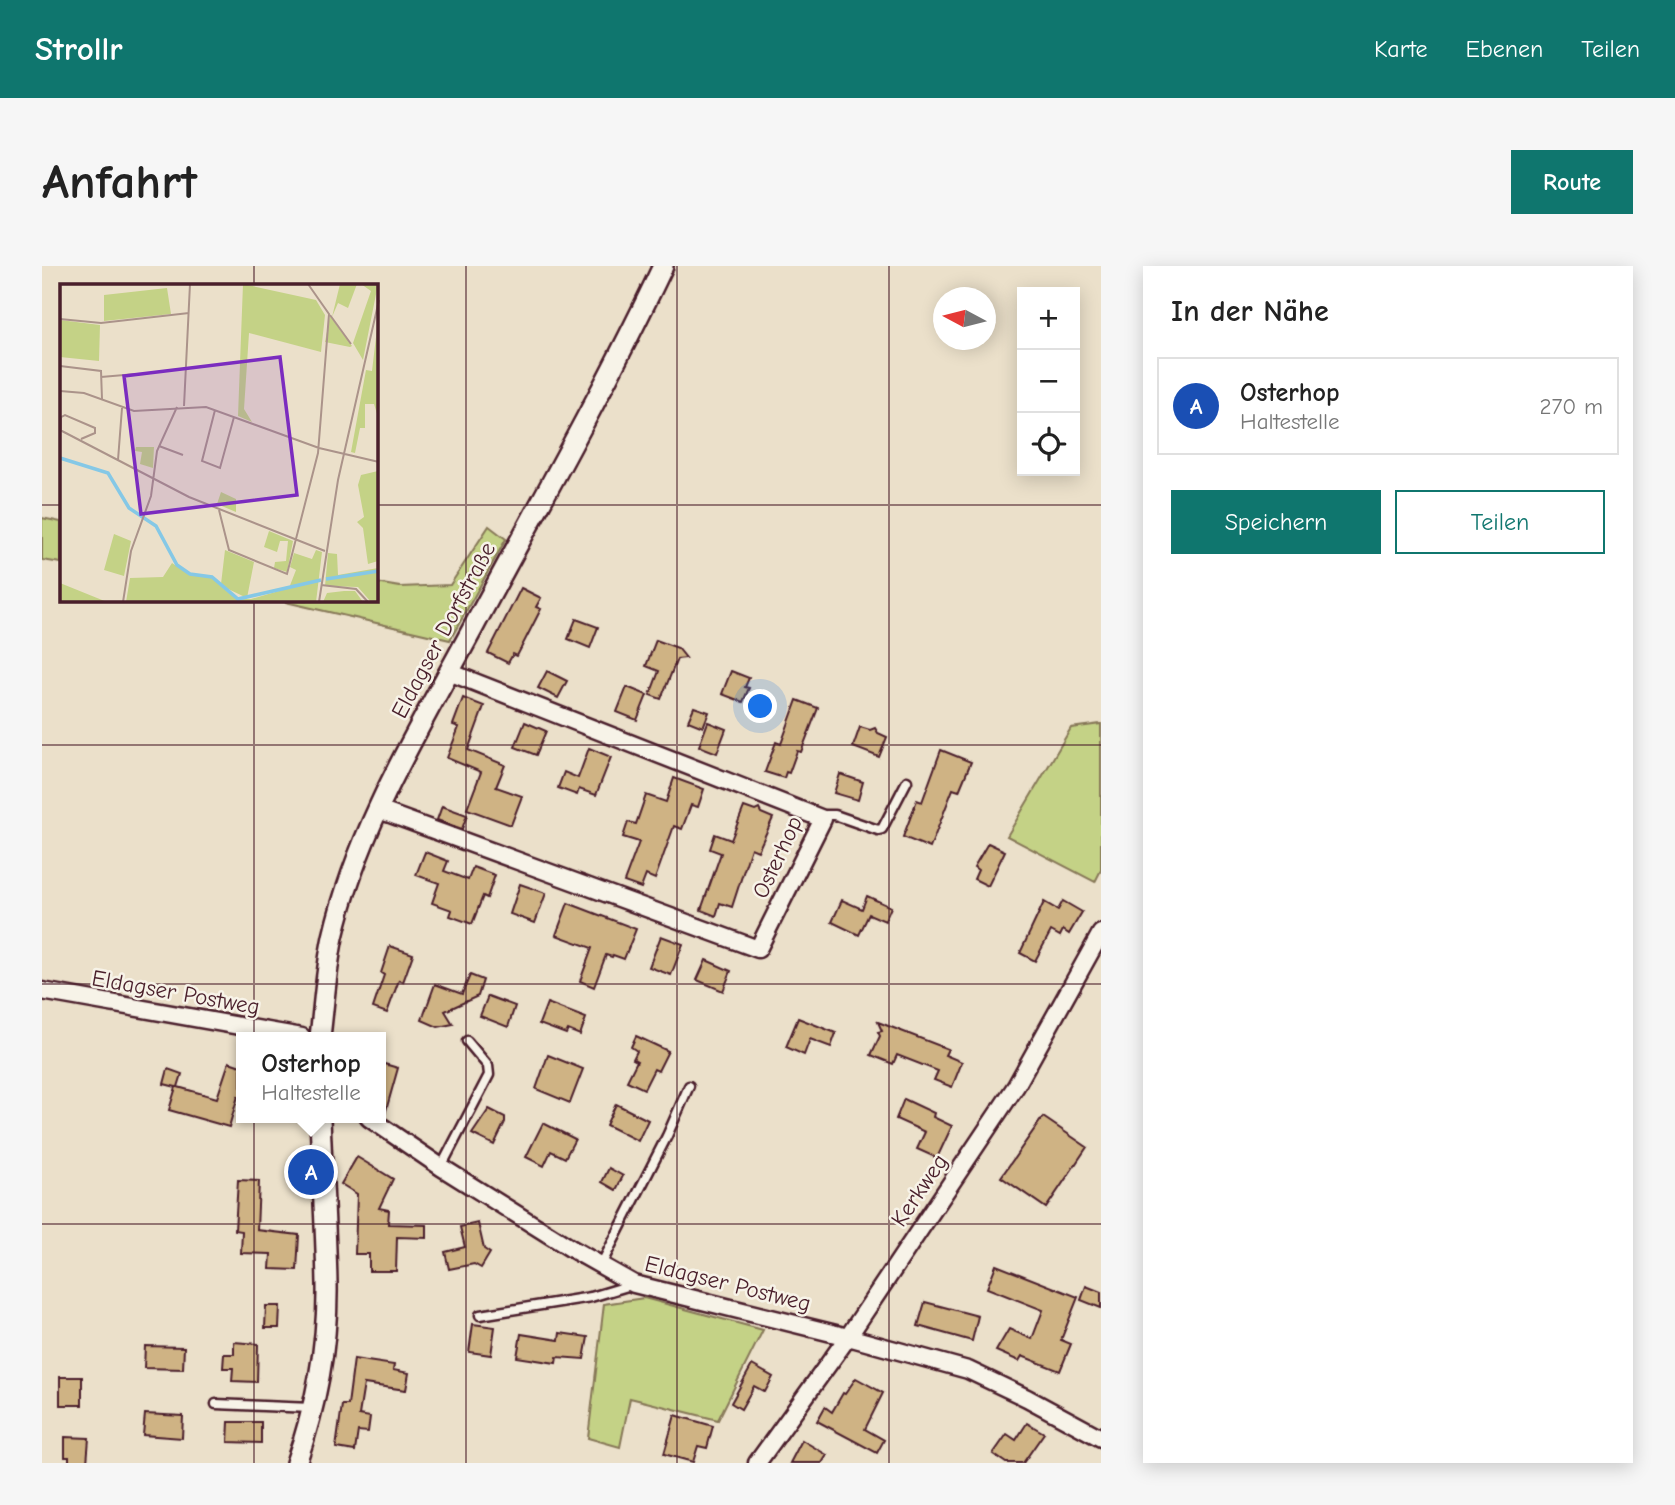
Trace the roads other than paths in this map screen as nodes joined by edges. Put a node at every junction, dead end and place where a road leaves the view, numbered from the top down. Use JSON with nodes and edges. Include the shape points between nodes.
{"nodes":[{"id":1,"x":663,"y":266,"type":"edge"},
{"id":2,"x":449,"y":673,"type":"junction"},
{"id":3,"x":907,"y":781,"type":"dead end"},
{"id":4,"x":379,"y":810,"type":"junction"},
{"id":5,"x":823,"y":819,"type":"junction"},
{"id":6,"x":1101,"y":933,"type":"edge"},
{"id":7,"x":42,"y":991,"type":"edge"},
{"id":8,"x":274,"y":1032,"type":"edge"},
{"id":9,"x":321,"y":1032,"type":"edge"},
{"id":10,"x":467,"y":1041,"type":"dead end"},
{"id":11,"x":689,"y":1086,"type":"dead end"},
{"id":12,"x":320,"y":1123,"type":"edge"},
{"id":13,"x":376,"y":1123,"type":"edge"},
{"id":14,"x":440,"y":1167,"type":"junction"},
{"id":15,"x":601,"y":1265,"type":"junction"},
{"id":16,"x":634,"y":1284,"type":"junction"},
{"id":17,"x":480,"y":1315,"type":"dead end"},
{"id":18,"x":848,"y":1337,"type":"junction"},
{"id":19,"x":216,"y":1404,"type":"dead end"},
{"id":20,"x":314,"y":1409,"type":"junction"},
{"id":21,"x":1101,"y":1438,"type":"edge"},
{"id":22,"x":296,"y":1463,"type":"edge"},
{"id":23,"x":757,"y":1463,"type":"edge"}],
"edges":[{"from":1,"to":2,"type":"street","name":"Eldagser Dorfstraße"},
{"from":2,"to":4,"type":"street","name":"Eldagser Dorfstraße"},
{"from":2,"to":5,"type":"street","name":"Osterhop"},
{"from":3,"to":5,"type":"lane","via":[[882,829],[835,815]]},
{"from":4,"to":5,"type":"street","name":"Osterhop","via":[[758,949]]},
{"from":4,"to":9,"type":"street","name":"Eldagser Dorfstraße","via":[[353,871],[333,937]]},
{"from":6,"to":18,"type":"street","name":"Kerkweg","via":[[1016,1086]]},
{"from":7,"to":8,"type":"street","name":"Eldagser Postweg"},
{"from":10,"to":14,"type":"lane","via":[[488,1066],[489,1075]]},
{"from":11,"to":15,"type":"lane"},
{"from":12,"to":20,"type":"street","via":[[327,1286]]},
{"from":13,"to":14,"type":"street","name":"Eldagser Postweg"},
{"from":14,"to":15,"type":"street","name":"Eldagser Postweg"},
{"from":15,"to":16,"type":"street","name":"Eldagser Postweg"},
{"from":16,"to":17,"type":"lane","via":[[591,1297]]},
{"from":16,"to":18,"type":"street","name":"Eldagser Postweg"},
{"from":18,"to":21,"type":"street","name":"Eldagser Postweg","via":[[968,1370]]},
{"from":18,"to":23,"type":"street","name":"Kerkweg"},
{"from":19,"to":20,"type":"lane"},
{"from":20,"to":22,"type":"street"}]}
